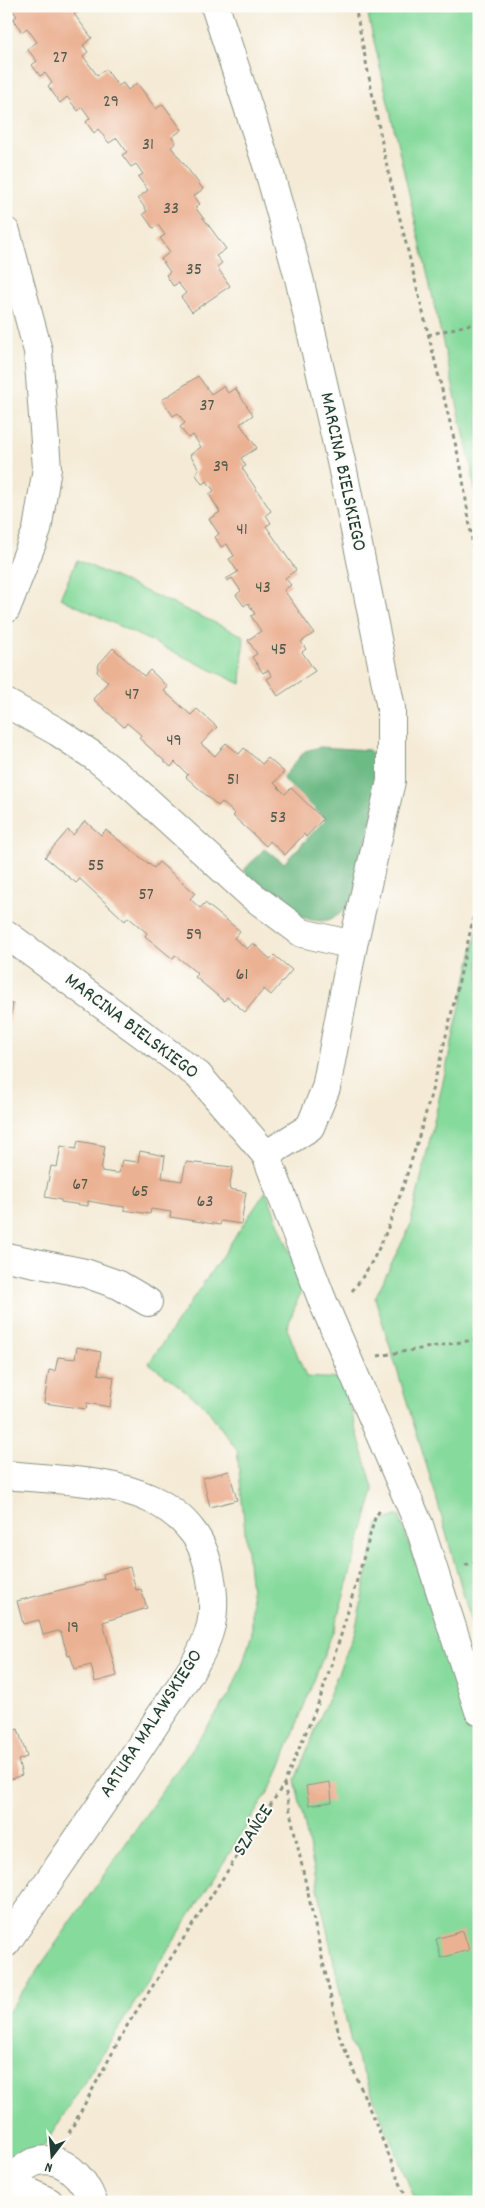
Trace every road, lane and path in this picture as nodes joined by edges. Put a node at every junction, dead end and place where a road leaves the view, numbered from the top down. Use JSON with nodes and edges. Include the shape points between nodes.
{"nodes":[{"id":1,"x":215,"y":6,"type":"edge"},
{"id":2,"x":355,"y":6,"type":"edge"},
{"id":3,"x":6,"y":232,"type":"edge"},
{"id":4,"x":479,"y":322,"type":"edge"},
{"id":5,"x":428,"y":335,"type":"junction"},
{"id":6,"x":479,"y":586,"type":"edge"},
{"id":7,"x":7,"y":607,"type":"edge"},
{"id":8,"x":6,"y":654,"type":"edge"},
{"id":9,"x":6,"y":663,"type":"edge"},
{"id":10,"x":6,"y":703,"type":"edge"},
{"id":11,"x":479,"y":893,"type":"edge"},
{"id":12,"x":6,"y":934,"type":"edge"},
{"id":13,"x":353,"y":945,"type":"junction"},
{"id":14,"x":266,"y":1155,"type":"junction"},
{"id":15,"x":6,"y":1257,"type":"edge"},
{"id":16,"x":148,"y":1302,"type":"dead end"},
{"id":17,"x":330,"y":1318,"type":"junction"},
{"id":18,"x":479,"y":1339,"type":"edge"},
{"id":19,"x":349,"y":1361,"type":"junction"},
{"id":20,"x":6,"y":1475,"type":"edge"},
{"id":21,"x":399,"y":1477,"type":"junction"},
{"id":22,"x":479,"y":1710,"type":"edge"},
{"id":23,"x":284,"y":1784,"type":"junction"},
{"id":24,"x":6,"y":1943,"type":"edge"},
{"id":25,"x":55,"y":2160,"type":"junction"},
{"id":26,"x":6,"y":2190,"type":"edge"},
{"id":27,"x":49,"y":2202,"type":"edge"},
{"id":28,"x":93,"y":2202,"type":"edge"},
{"id":29,"x":408,"y":2202,"type":"edge"}],
"edges":[{"from":1,"to":13,"type":"street","name":"MARCINA BIELSKIEGO","via":[[269,171],[299,278],[342,466],[391,708],[391,781]]},
{"from":2,"to":5,"type":"path","via":[[385,158]]},
{"from":3,"to":7,"type":"street","via":[[38,351],[47,468],[37,530]]},
{"from":4,"to":5,"type":"path"},
{"from":5,"to":6,"type":"path","via":[[461,467]]},
{"from":8,"to":9,"type":"path"},
{"from":10,"to":13,"type":"street","via":[[95,757],[251,896],[302,932]]},
{"from":11,"to":17,"type":"path","via":[[424,1123],[394,1216],[361,1280]]},
{"from":12,"to":14,"type":"street","name":"MARCINA BIELSKIEGO","via":[[198,1075]]},
{"from":13,"to":14,"type":"street","name":"MARCINA BIELSKIEGO","via":[[326,1088],[310,1127]]},
{"from":14,"to":17,"type":"street"},
{"from":15,"to":16,"type":"street","via":[[86,1273],[119,1284]]},
{"from":17,"to":19,"type":"street"},
{"from":18,"to":19,"type":"path"},
{"from":19,"to":21,"type":"street"},
{"from":20,"to":24,"type":"street","name":"ARTURA MALAWSKIEGO","via":[[129,1489],[153,1500],[174,1513],[193,1532],[210,1575],[213,1601],[211,1625],[201,1650],[144,1742]]},
{"from":21,"to":22,"type":"street","via":[[419,1525]]},
{"from":21,"to":23,"type":"path","name":"SZAŃCE","via":[[375,1518],[320,1699]]},
{"from":23,"to":25,"type":"path","name":"SZAŃCE","via":[[128,2024]]},
{"from":23,"to":29,"type":"path","via":[[339,2034]]},
{"from":25,"to":26,"type":"street","via":[[34,2162],[19,2172]]},
{"from":25,"to":28,"type":"street","via":[[73,2171],[89,2190]]},
{"from":26,"to":27,"type":"street","via":[[27,2191]]}]}
